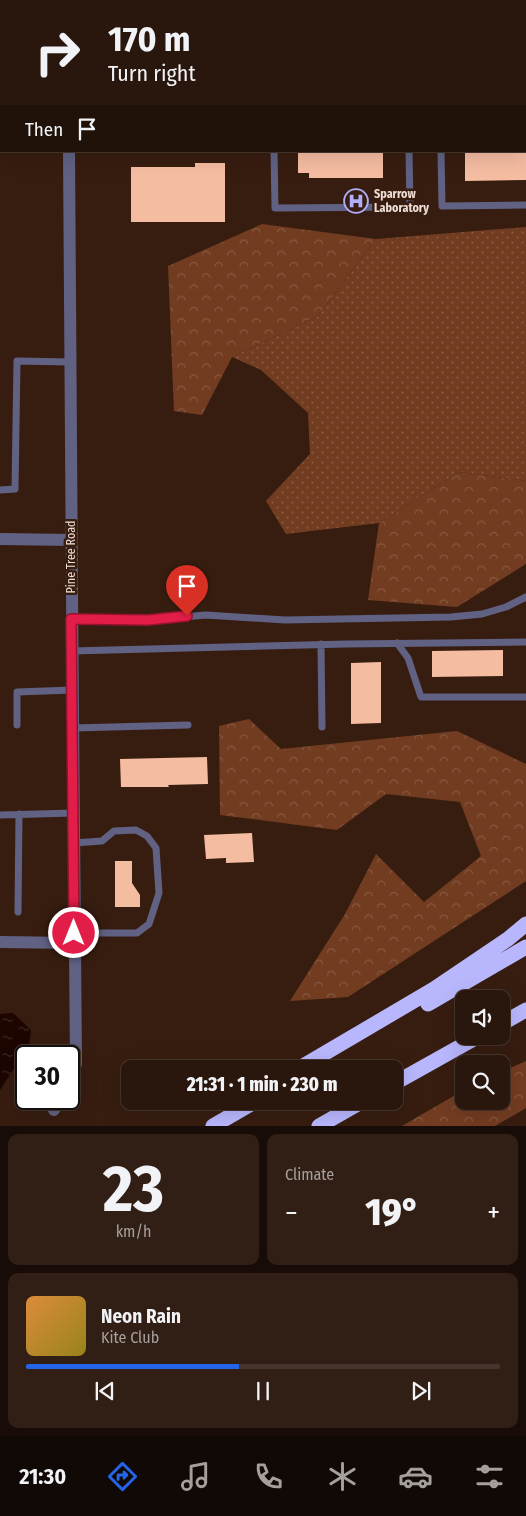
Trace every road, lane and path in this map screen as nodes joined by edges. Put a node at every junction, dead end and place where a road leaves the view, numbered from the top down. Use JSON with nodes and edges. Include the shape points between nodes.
{"nodes":[{"id":1,"x":68,"y":152,"type":"edge"},
{"id":2,"x":274,"y":152,"type":"edge"},
{"id":3,"x":409,"y":152,"type":"edge"},
{"id":4,"x":441,"y":152,"type":"edge"},
{"id":5,"x":526,"y":205,"type":"edge"},
{"id":6,"x":70,"y":362,"type":"junction"},
{"id":7,"x":0,"y":490,"type":"edge"},
{"id":8,"x":0,"y":539,"type":"edge"},
{"id":9,"x":72,"y":540,"type":"junction"},
{"id":10,"x":526,"y":597,"type":"edge"},
{"id":11,"x":71,"y":619,"type":"junction"},
{"id":12,"x":526,"y":642,"type":"edge"},
{"id":13,"x":397,"y":643,"type":"junction"},
{"id":14,"x":321,"y":644,"type":"junction"},
{"id":15,"x":72,"y":651,"type":"junction"},
{"id":16,"x":72,"y":690,"type":"junction"},
{"id":17,"x":526,"y":697,"type":"edge"},
{"id":18,"x":17,"y":725,"type":"dead end"},
{"id":19,"x":188,"y":725,"type":"dead end"},
{"id":20,"x":322,"y":727,"type":"dead end"},
{"id":21,"x":73,"y":728,"type":"junction"},
{"id":22,"x":74,"y":813,"type":"junction"},
{"id":23,"x":19,"y":814,"type":"junction"},
{"id":24,"x":0,"y":815,"type":"edge"},
{"id":25,"x":74,"y":843,"type":"junction"},
{"id":26,"x":18,"y":912,"type":"dead end"},
{"id":27,"x":526,"y":924,"type":"edge"},
{"id":28,"x":74,"y":938,"type":"junction"},
{"id":29,"x":0,"y":942,"type":"edge"},
{"id":30,"x":526,"y":947,"type":"edge"},
{"id":31,"x":526,"y":1010,"type":"edge"},
{"id":32,"x":510,"y":1019,"type":"edge"},
{"id":33,"x":526,"y":1019,"type":"edge"},
{"id":34,"x":510,"y":1026,"type":"edge"},
{"id":35,"x":76,"y":1045,"type":"edge"},
{"id":36,"x":463,"y":1045,"type":"edge"},
{"id":37,"x":466,"y":1045,"type":"edge"},
{"id":38,"x":450,"y":1052,"type":"junction"},
{"id":39,"x":313,"y":1060,"type":"edge"},
{"id":40,"x":329,"y":1060,"type":"edge"},
{"id":41,"x":403,"y":1078,"type":"edge"},
{"id":42,"x":241,"y":1110,"type":"edge"},
{"id":43,"x":347,"y":1110,"type":"edge"},
{"id":44,"x":213,"y":1126,"type":"edge"},
{"id":45,"x":319,"y":1126,"type":"edge"}],
"edges":[{"from":1,"to":6,"type":"street","name":"Pine Tree Road"},
{"from":2,"to":3,"type":"lane","via":[[275,208],[410,206]]},
{"from":4,"to":5,"type":"lane","via":[[442,206]]},
{"from":6,"to":7,"type":"lane","via":[[17,360],[15,489]]},
{"from":6,"to":9,"type":"street","name":"Pine Tree Road"},
{"from":8,"to":9,"type":"street"},
{"from":9,"to":11,"type":"street","name":"Pine Tree Road"},
{"from":10,"to":11,"type":"lane","via":[[482,614],[451,616],[285,620],[206,615],[148,620]]},
{"from":11,"to":15,"type":"street","name":"Pine Tree Road"},
{"from":12,"to":13,"type":"lane"},
{"from":13,"to":14,"type":"lane"},
{"from":13,"to":17,"type":"lane","via":[[408,658],[421,698]]},
{"from":14,"to":15,"type":"lane"},
{"from":14,"to":20,"type":"lane"},
{"from":15,"to":16,"type":"street","name":"Pine Tree Road"},
{"from":16,"to":18,"type":"lane","via":[[17,692]]},
{"from":16,"to":21,"type":"street","name":"Pine Tree Road"},
{"from":19,"to":21,"type":"lane"},
{"from":21,"to":22,"type":"street","name":"Pine Tree Road"},
{"from":22,"to":23,"type":"lane"},
{"from":22,"to":25,"type":"street","name":"Pine Tree Road"},
{"from":23,"to":24,"type":"lane"},
{"from":23,"to":26,"type":"lane"},
{"from":25,"to":28,"type":"street","name":"Pine Tree Road"},
{"from":25,"to":28,"type":"lane","via":[[102,841],[114,831],[136,830],[147,836],[156,848],[159,893],[149,924],[137,933]]},
{"from":27,"to":39,"type":"highway","via":[[434,989]]},
{"from":28,"to":29,"type":"street"},
{"from":28,"to":35,"type":"street","name":"Pine Tree Road"},
{"from":30,"to":40,"type":"highway"},
{"from":31,"to":32,"type":"highway"},
{"from":33,"to":34,"type":"highway"},
{"from":36,"to":38,"type":"highway"},
{"from":37,"to":38,"type":"highway"},
{"from":38,"to":41,"type":"highway"},
{"from":42,"to":44,"type":"highway"},
{"from":43,"to":45,"type":"highway"}]}
